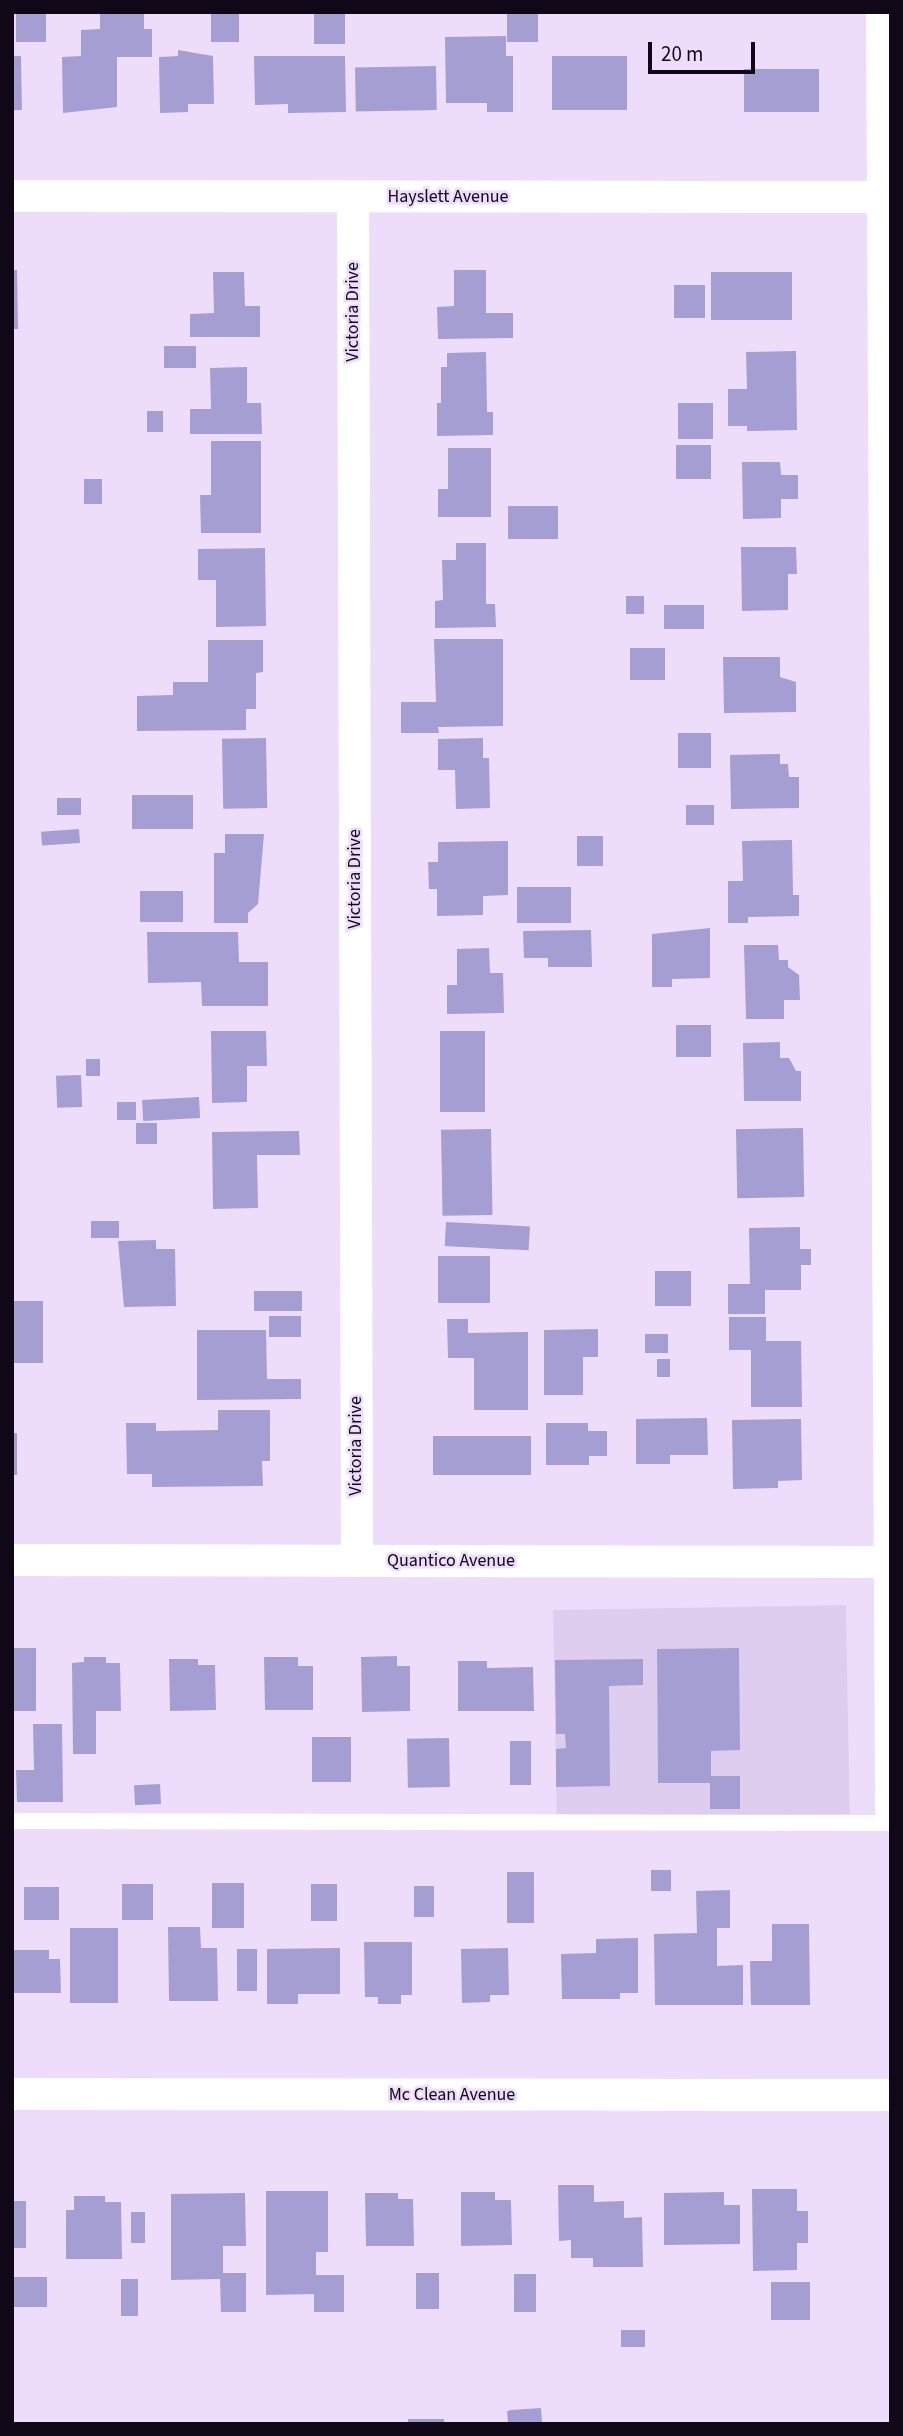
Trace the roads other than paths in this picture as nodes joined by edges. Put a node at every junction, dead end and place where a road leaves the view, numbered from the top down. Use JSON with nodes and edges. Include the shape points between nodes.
{"nodes":[{"id":1,"x":882,"y":12,"type":"edge"},
{"id":2,"x":12,"y":196,"type":"edge"},
{"id":3,"x":353,"y":197,"type":"junction"},
{"id":4,"x":883,"y":197,"type":"junction"},
{"id":5,"x":12,"y":1560,"type":"edge"},
{"id":6,"x":357,"y":1561,"type":"junction"},
{"id":7,"x":890,"y":1562,"type":"edge"},
{"id":8,"x":891,"y":1810,"type":"edge"},
{"id":9,"x":12,"y":1821,"type":"edge"},
{"id":10,"x":891,"y":1824,"type":"edge"},
{"id":11,"x":12,"y":2094,"type":"edge"},
{"id":12,"x":891,"y":2095,"type":"edge"}],
"edges":[{"from":1,"to":4,"type":"street"},
{"from":2,"to":3,"type":"street","name":"Hayslett Avenue"},
{"from":3,"to":4,"type":"street","name":"Hayslett Avenue"},
{"from":3,"to":6,"type":"street","name":"Victoria Drive"},
{"from":4,"to":7,"type":"street"},
{"from":5,"to":6,"type":"street","name":"Quantico Avenue"},
{"from":6,"to":7,"type":"street","name":"Quantico Avenue"},
{"from":7,"to":8,"type":"street"},
{"from":9,"to":10,"type":"lane"},
{"from":11,"to":12,"type":"street","name":"Mc Clean Avenue"}]}
